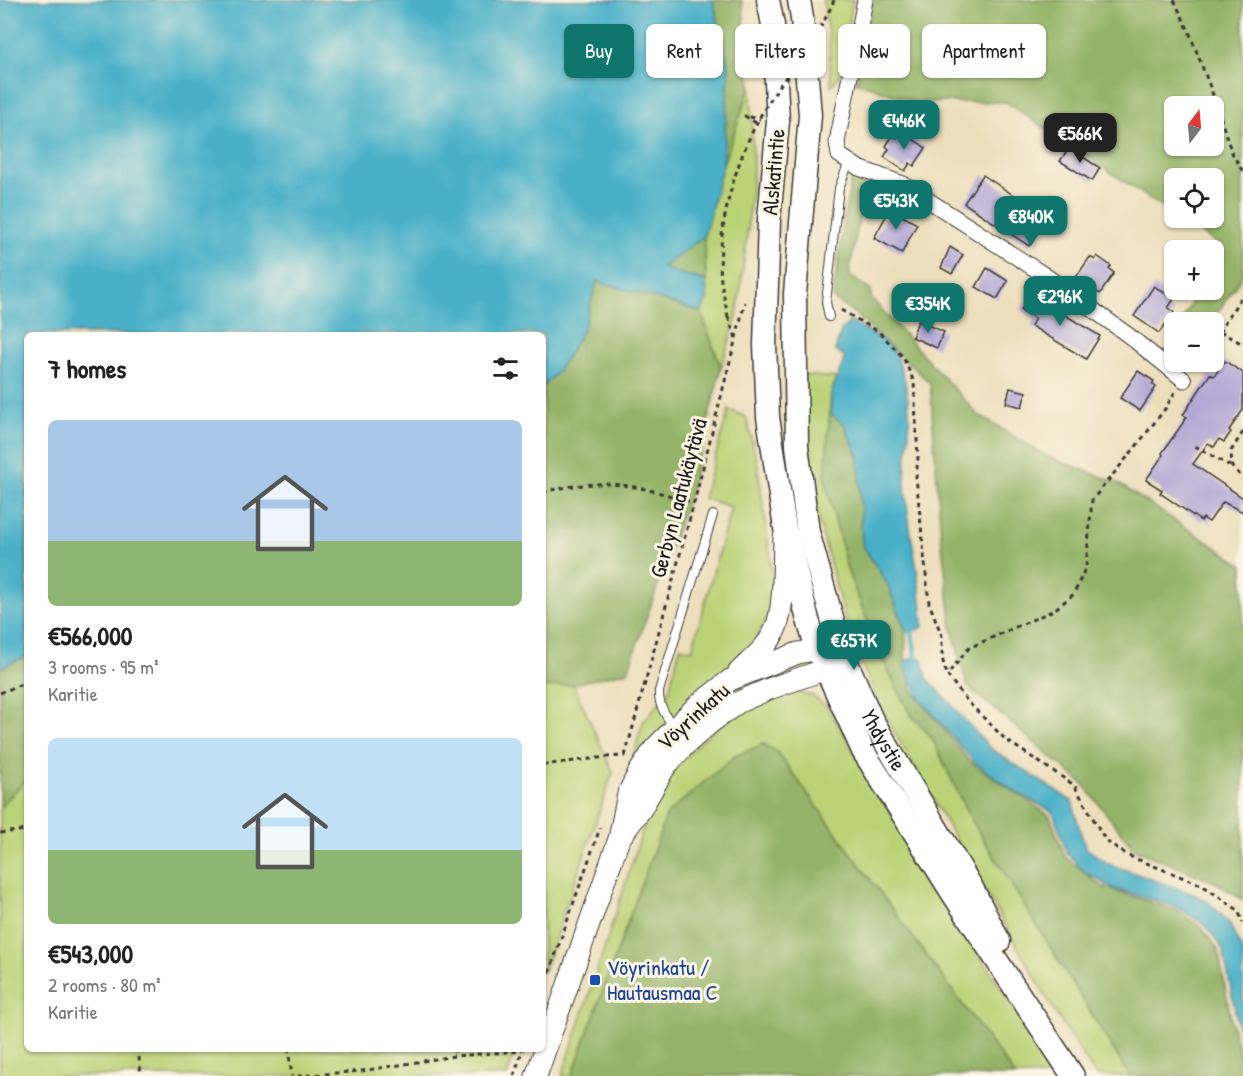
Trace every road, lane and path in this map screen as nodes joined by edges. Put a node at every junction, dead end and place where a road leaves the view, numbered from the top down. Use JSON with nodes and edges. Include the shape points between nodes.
{"nodes":[{"id":1,"x":768,"y":0,"type":"edge"},
{"id":2,"x":799,"y":0,"type":"edge"},
{"id":3,"x":834,"y":0,"type":"edge"},
{"id":4,"x":865,"y":0,"type":"edge"},
{"id":5,"x":1174,"y":0,"type":"edge"},
{"id":6,"x":760,"y":107,"type":"dead end"},
{"id":7,"x":760,"y":119,"type":"junction"},
{"id":8,"x":756,"y":123,"type":"junction"},
{"id":9,"x":759,"y":131,"type":"dead end"},
{"id":10,"x":849,"y":162,"type":"junction"},
{"id":11,"x":1243,"y":172,"type":"edge"},
{"id":12,"x":795,"y":294,"type":"joint"},
{"id":13,"x":1243,"y":294,"type":"edge"},
{"id":14,"x":746,"y":302,"type":"dead end"},
{"id":15,"x":826,"y":302,"type":"junction"},
{"id":16,"x":829,"y":317,"type":"dead end"},
{"id":17,"x":1224,"y":325,"type":"edge"},
{"id":18,"x":1224,"y":334,"type":"edge"},
{"id":19,"x":737,"y":338,"type":"junction"},
{"id":20,"x":1243,"y":344,"type":"edge"},
{"id":21,"x":765,"y":345,"type":"joint"},
{"id":22,"x":1184,"y":380,"type":"joint"},
{"id":23,"x":1243,"y":432,"type":"edge"},
{"id":24,"x":1195,"y":446,"type":"dead end"},
{"id":25,"x":1232,"y":467,"type":"junction"},
{"id":26,"x":1243,"y":477,"type":"edge"},
{"id":27,"x":546,"y":492,"type":"edge"},
{"id":28,"x":694,"y":503,"type":"junction"},
{"id":29,"x":713,"y":515,"type":"dead end"},
{"id":30,"x":785,"y":528,"type":"junction"},
{"id":31,"x":840,"y":647,"type":"junction"},
{"id":32,"x":821,"y":659,"type":"junction"},
{"id":33,"x":947,"y":675,"type":"junction"},
{"id":34,"x":730,"y":680,"type":"junction"},
{"id":35,"x":24,"y":683,"type":"edge"},
{"id":36,"x":0,"y":693,"type":"edge"},
{"id":37,"x":680,"y":736,"type":"junction"},
{"id":38,"x":546,"y":765,"type":"edge"},
{"id":39,"x":602,"y":822,"type":"dead end"},
{"id":40,"x":24,"y":830,"type":"edge"},
{"id":41,"x":0,"y":833,"type":"edge"},
{"id":42,"x":1243,"y":923,"type":"edge"},
{"id":43,"x":546,"y":981,"type":"edge"},
{"id":44,"x":1054,"y":1046,"type":"junction"},
{"id":45,"x":546,"y":1047,"type":"edge"},
{"id":46,"x":138,"y":1052,"type":"edge"},
{"id":47,"x":289,"y":1052,"type":"edge"},
{"id":48,"x":454,"y":1052,"type":"edge"},
{"id":49,"x":500,"y":1052,"type":"edge"},
{"id":50,"x":522,"y":1052,"type":"edge"},
{"id":51,"x":544,"y":1052,"type":"edge"},
{"id":52,"x":454,"y":1056,"type":"junction"},
{"id":53,"x":362,"y":1074,"type":"edge"},
{"id":54,"x":141,"y":1076,"type":"edge"},
{"id":55,"x":292,"y":1076,"type":"edge"},
{"id":56,"x":298,"y":1076,"type":"edge"},
{"id":57,"x":514,"y":1076,"type":"edge"},
{"id":58,"x":536,"y":1076,"type":"edge"},
{"id":59,"x":1073,"y":1076,"type":"edge"}],
"edges":[{"from":1,"to":21,"type":"main road","name":"Alskatintie","via":[[778,121],[769,220]]},
{"from":2,"to":12,"type":"main road","name":"Alskatintie","via":[[810,115]]},
{"from":3,"to":8,"type":"path","bridge":true,"via":[[821,28]]},
{"from":4,"to":10,"type":"street","via":[[837,142],[839,155]]},
{"from":5,"to":11,"type":"path","via":[[1231,151]]},
{"from":6,"to":7,"type":"path"},
{"from":7,"to":8,"type":"path","via":[[745,116]]},
{"from":7,"to":9,"type":"path"},
{"from":8,"to":19,"type":"path","bridge":true,"via":[[726,213],[721,267],[723,292]]},
{"from":10,"to":15,"type":"lane","via":[[839,188]]},
{"from":10,"to":22,"type":"street","via":[[903,184],[1049,278]]},
{"from":12,"to":31,"type":"main road","name":"Yhdystie","via":[[797,446],[808,532]]},
{"from":13,"to":17,"type":"path"},
{"from":14,"to":19,"type":"path","name":"Gerbyn Laatukäytävä"},
{"from":15,"to":16,"type":"lane"},
{"from":15,"to":33,"type":"path","via":[[879,332],[903,357],[914,382],[916,477],[929,603],[942,636]]},
{"from":18,"to":20,"type":"path"},
{"from":19,"to":28,"type":"path","name":"Gerbyn Laatukäytävä"},
{"from":21,"to":30,"type":"main road","name":"Yhdystie","via":[[768,417]]},
{"from":22,"to":33,"type":"path","via":[[1092,500],[1086,566],[1074,594],[1054,610],[969,648]]},
{"from":23,"to":25,"type":"path","via":[[1231,451]]},
{"from":24,"to":25,"type":"path"},
{"from":25,"to":26,"type":"path"},
{"from":27,"to":28,"type":"path","via":[[595,484],[618,485]]},
{"from":28,"to":38,"type":"path","name":"Gerbyn Laatukäytävä","via":[[626,756]]},
{"from":29,"to":37,"type":"lane","via":[[659,692],[660,707]]},
{"from":30,"to":32,"type":"main road","name":"Yhdystie"},
{"from":30,"to":34,"type":"main road","via":[[776,629],[766,646]]},
{"from":31,"to":32,"type":"main road","via":[[836,663]]},
{"from":31,"to":44,"type":"main road","name":"Yhdystie","via":[[872,720],[972,888]]},
{"from":32,"to":34,"type":"main road","name":"Vöyrinkatu","via":[[798,653]]},
{"from":32,"to":37,"type":"main road","name":"Vöyrinkatu"},
{"from":32,"to":44,"type":"main road","name":"Yhdystie","via":[[863,751]]},
{"from":33,"to":42,"type":"path","via":[[1006,740],[1074,785],[1106,841],[1129,856],[1202,885],[1238,910]]},
{"from":34,"to":37,"type":"main road","name":"Vöyrinkatu","via":[[698,705]]},
{"from":35,"to":36,"type":"path"},
{"from":37,"to":45,"type":"main road","name":"Vöyrinkatu","via":[[641,809],[619,838]]},
{"from":39,"to":43,"type":"path"},
{"from":40,"to":41,"type":"path"},
{"from":44,"to":59,"type":"main road","name":"Yhdystie"},
{"from":46,"to":54,"type":"path"},
{"from":47,"to":55,"type":"path"},
{"from":48,"to":52,"type":"path"},
{"from":49,"to":52,"type":"path"},
{"from":50,"to":57,"type":"path"},
{"from":51,"to":58,"type":"main road","name":"Vöyrinkatu"},
{"from":52,"to":53,"type":"path"},
{"from":53,"to":56,"type":"path"}]}
